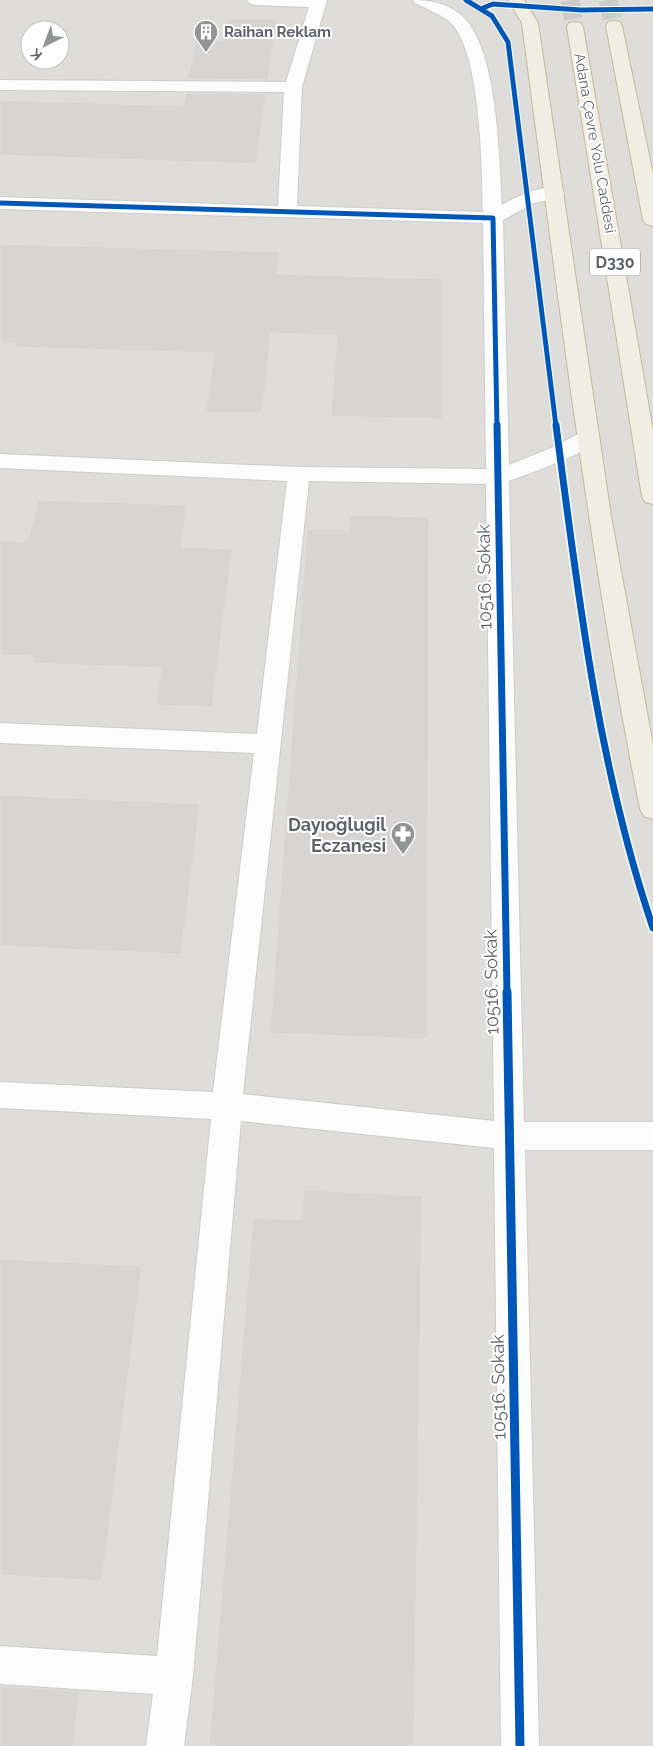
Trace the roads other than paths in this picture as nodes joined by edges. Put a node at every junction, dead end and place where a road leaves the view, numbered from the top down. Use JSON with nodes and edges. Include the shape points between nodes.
{"nodes":[{"id":1,"x":255,"y":0,"type":"edge"},
{"id":2,"x":421,"y":0,"type":"edge"},
{"id":3,"x":516,"y":0,"type":"edge"},
{"id":4,"x":319,"y":1,"type":"edge"},
{"id":5,"x":614,"y":26,"type":"tunnel mouth"},
{"id":6,"x":575,"y":27,"type":"tunnel mouth"},
{"id":7,"x":0,"y":85,"type":"edge"},
{"id":8,"x":294,"y":87,"type":"junction"},
{"id":9,"x":555,"y":193,"type":"junction"},
{"id":10,"x":0,"y":204,"type":"edge"},
{"id":11,"x":287,"y":212,"type":"junction"},
{"id":12,"x":493,"y":218,"type":"junction"},
{"id":13,"x":653,"y":220,"type":"edge"},
{"id":14,"x":588,"y":438,"type":"junction"},
{"id":15,"x":0,"y":461,"type":"edge"},
{"id":16,"x":299,"y":474,"type":"junction"},
{"id":17,"x":498,"y":476,"type":"junction"},
{"id":18,"x":653,"y":497,"type":"edge"},
{"id":19,"x":0,"y":732,"type":"edge"},
{"id":20,"x":268,"y":744,"type":"junction"},
{"id":21,"x":653,"y":809,"type":"edge"},
{"id":22,"x":0,"y":1094,"type":"edge"},
{"id":23,"x":227,"y":1106,"type":"junction"},
{"id":24,"x":509,"y":1136,"type":"junction"},
{"id":25,"x":653,"y":1136,"type":"edge"},
{"id":26,"x":0,"y":1665,"type":"edge"},
{"id":27,"x":174,"y":1676,"type":"junction"},
{"id":28,"x":165,"y":1746,"type":"edge"},
{"id":29,"x":520,"y":1746,"type":"edge"}],
"edges":[{"from":1,"to":4,"type":"street"},
{"from":2,"to":12,"type":"street","name":"10516. Sokak","via":[[459,21],[474,50],[486,109]]},
{"from":3,"to":9,"type":"highway","via":[[530,23]]},
{"from":4,"to":8,"type":"street"},
{"from":5,"to":13,"type":"highway"},
{"from":6,"to":18,"type":"highway","name":"Adana Çevre Yolu Caddesi","number":"D330"},
{"from":7,"to":8,"type":"street"},
{"from":8,"to":11,"type":"street"},
{"from":9,"to":12,"type":"street","via":[[528,198]]},
{"from":9,"to":14,"type":"highway"},
{"from":10,"to":11,"type":"street"},
{"from":11,"to":12,"type":"street"},
{"from":12,"to":17,"type":"street","name":"10516. Sokak"},
{"from":14,"to":17,"type":"street","via":[[559,453]]},
{"from":14,"to":21,"type":"highway","via":[[632,712]]},
{"from":15,"to":16,"type":"street"},
{"from":16,"to":17,"type":"street"},
{"from":16,"to":20,"type":"street"},
{"from":17,"to":24,"type":"street","name":"10516. Sokak"},
{"from":19,"to":20,"type":"street"},
{"from":20,"to":23,"type":"street"},
{"from":22,"to":23,"type":"street"},
{"from":23,"to":24,"type":"street"},
{"from":23,"to":27,"type":"street"},
{"from":24,"to":25,"type":"street"},
{"from":24,"to":29,"type":"street","name":"10516. Sokak"},
{"from":26,"to":27,"type":"street"},
{"from":27,"to":28,"type":"street"}]}
